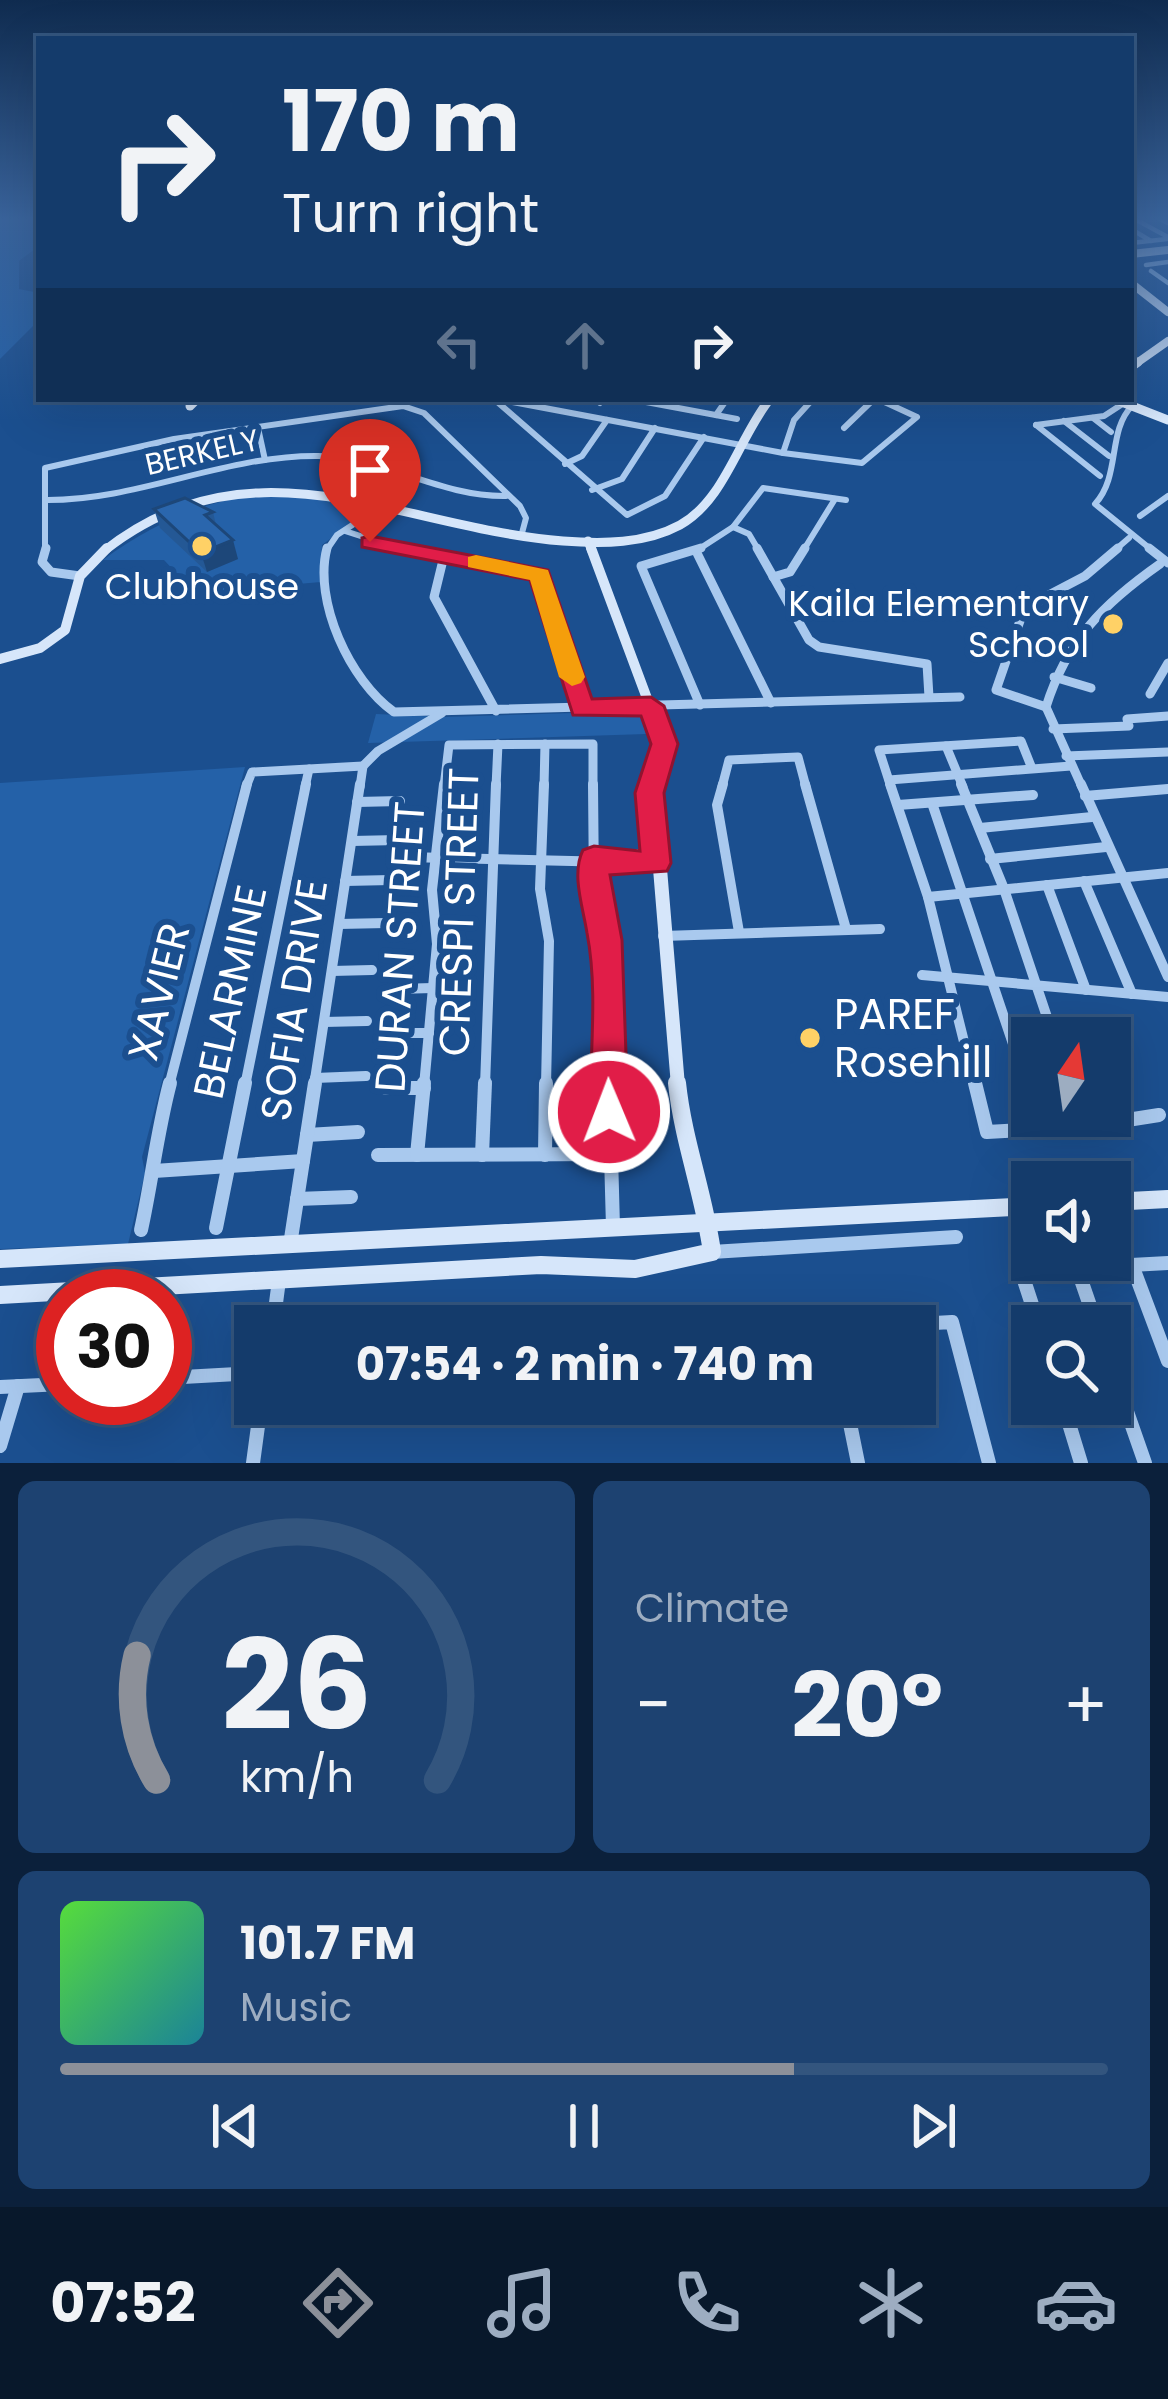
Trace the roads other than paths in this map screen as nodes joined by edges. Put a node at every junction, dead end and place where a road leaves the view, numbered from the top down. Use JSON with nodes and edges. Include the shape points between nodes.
{"nodes":[{"id":1,"x":1134,"y":285,"type":"edge"},
{"id":2,"x":1168,"y":313,"type":"edge"},
{"id":3,"x":1168,"y":341,"type":"edge"},
{"id":4,"x":1134,"y":365,"type":"edge"},
{"id":5,"x":494,"y":402,"type":"edge"},
{"id":6,"x":513,"y":402,"type":"edge"},
{"id":7,"x":641,"y":402,"type":"edge"},
{"id":8,"x":725,"y":402,"type":"edge"},
{"id":9,"x":768,"y":402,"type":"edge"},
{"id":10,"x":810,"y":402,"type":"edge"},
{"id":11,"x":873,"y":402,"type":"edge"},
{"id":12,"x":883,"y":402,"type":"edge"},
{"id":13,"x":1123,"y":403,"type":"edge"},
{"id":14,"x":716,"y":415,"type":"junction"},
{"id":15,"x":1093,"y":418,"type":"junction"},
{"id":16,"x":737,"y":419,"type":"dead end"},
{"id":17,"x":607,"y":420,"type":"junction"},
{"id":18,"x":1168,"y":420,"type":"edge"},
{"id":19,"x":1064,"y":422,"type":"junction"},
{"id":20,"x":258,"y":428,"type":"junction"},
{"id":21,"x":655,"y":428,"type":"junction"},
{"id":22,"x":844,"y":428,"type":"dead end"},
{"id":23,"x":1111,"y":432,"type":"dead end"},
{"id":24,"x":704,"y":437,"type":"junction"},
{"id":25,"x":742,"y":445,"type":"junction"},
{"id":26,"x":783,"y":453,"type":"junction"},
{"id":27,"x":1109,"y":456,"type":"dead end"},
{"id":28,"x":265,"y":460,"type":"junction"},
{"id":29,"x":565,"y":464,"type":"junction"},
{"id":30,"x":1100,"y":476,"type":"dead end"},
{"id":31,"x":592,"y":490,"type":"junction"},
{"id":32,"x":508,"y":496,"type":"junction"},
{"id":33,"x":1168,"y":496,"type":"edge"},
{"id":34,"x":835,"y":499,"type":"junction"},
{"id":35,"x":45,"y":500,"type":"junction"},
{"id":36,"x":846,"y":500,"type":"dead end"},
{"id":37,"x":380,"y":507,"type":"junction"},
{"id":38,"x":1140,"y":516,"type":"dead end"},
{"id":39,"x":1111,"y":517,"type":"junction"},
{"id":40,"x":733,"y":527,"type":"junction"},
{"id":41,"x":345,"y":531,"type":"junction"},
{"id":42,"x":522,"y":533,"type":"junction"},
{"id":43,"x":1129,"y":538,"type":"junction"},
{"id":44,"x":588,"y":541,"type":"junction"},
{"id":45,"x":695,"y":550,"type":"junction"},
{"id":46,"x":444,"y":556,"type":"junction"},
{"id":47,"x":1165,"y":566,"type":"edge"},
{"id":48,"x":80,"y":576,"type":"junction"},
{"id":49,"x":773,"y":577,"type":"junction"},
{"id":50,"x":0,"y":656,"type":"edge"},
{"id":51,"x":1168,"y":662,"type":"edge"},
{"id":52,"x":1054,"y":677,"type":"junction"},
{"id":53,"x":1091,"y":688,"type":"dead end"},
{"id":54,"x":1150,"y":694,"type":"dead end"},
{"id":55,"x":929,"y":697,"type":"junction"},
{"id":56,"x":959,"y":697,"type":"dead end"},
{"id":57,"x":771,"y":703,"type":"junction"},
{"id":58,"x":700,"y":705,"type":"junction"},
{"id":59,"x":651,"y":706,"type":"junction"},
{"id":60,"x":1046,"y":707,"type":"junction"},
{"id":61,"x":582,"y":709,"type":"junction"},
{"id":62,"x":496,"y":711,"type":"junction"},
{"id":63,"x":443,"y":713,"type":"junction"},
{"id":64,"x":1168,"y":716,"type":"edge"},
{"id":65,"x":1054,"y":729,"type":"junction"},
{"id":66,"x":498,"y":744,"type":"junction"},
{"id":67,"x":545,"y":744,"type":"junction"},
{"id":68,"x":946,"y":746,"type":"junction"},
{"id":69,"x":1168,"y":752,"type":"edge"},
{"id":70,"x":1069,"y":761,"type":"junction"},
{"id":71,"x":367,"y":763,"type":"junction"},
{"id":72,"x":1031,"y":766,"type":"junction"},
{"id":73,"x":309,"y":769,"type":"junction"},
{"id":74,"x":960,"y":774,"type":"junction"},
{"id":75,"x":889,"y":780,"type":"junction"},
{"id":76,"x":1168,"y":789,"type":"edge"},
{"id":77,"x":1033,"y":795,"type":"dead end"},
{"id":78,"x":1085,"y":796,"type":"junction"},
{"id":79,"x":968,"y":800,"type":"junction"},
{"id":80,"x":400,"y":801,"type":"dead end"},
{"id":81,"x":358,"y":802,"type":"junction"},
{"id":82,"x":932,"y":802,"type":"junction"},
{"id":83,"x":898,"y":805,"type":"junction"},
{"id":84,"x":1092,"y":817,"type":"junction"},
{"id":85,"x":980,"y":828,"type":"junction"},
{"id":86,"x":398,"y":840,"type":"dead end"},
{"id":87,"x":352,"y":841,"type":"junction"},
{"id":88,"x":1106,"y":847,"type":"junction"},
{"id":89,"x":406,"y":857,"type":"dead end"},
{"id":90,"x":436,"y":857,"type":"junction"},
{"id":91,"x":490,"y":858,"type":"junction"},
{"id":92,"x":541,"y":858,"type":"junction"},
{"id":93,"x":594,"y":858,"type":"junction"},
{"id":94,"x":656,"y":858,"type":"junction"},
{"id":95,"x":991,"y":860,"type":"junction"},
{"id":96,"x":1168,"y":873,"type":"edge"},
{"id":97,"x":1120,"y":877,"type":"junction"},
{"id":98,"x":391,"y":880,"type":"dead end"},
{"id":99,"x":345,"y":881,"type":"junction"},
{"id":100,"x":1084,"y":881,"type":"junction"},
{"id":101,"x":1047,"y":885,"type":"junction"},
{"id":102,"x":1004,"y":889,"type":"junction"},
{"id":103,"x":964,"y":894,"type":"junction"},
{"id":104,"x":928,"y":898,"type":"junction"},
{"id":105,"x":386,"y":923,"type":"dead end"},
{"id":106,"x":339,"y":924,"type":"junction"},
{"id":107,"x":880,"y":928,"type":"dead end"},
{"id":108,"x":846,"y":929,"type":"junction"},
{"id":109,"x":739,"y":932,"type":"junction"},
{"id":110,"x":663,"y":936,"type":"junction"},
{"id":111,"x":372,"y":970,"type":"dead end"},
{"id":112,"x":332,"y":971,"type":"junction"},
{"id":113,"x":922,"y":975,"type":"dead end"},
{"id":114,"x":1168,"y":977,"type":"edge"},
{"id":115,"x":950,"y":978,"type":"junction"},
{"id":116,"x":995,"y":982,"type":"junction"},
{"id":117,"x":1037,"y":986,"type":"junction"},
{"id":118,"x":433,"y":988,"type":"junction"},
{"id":119,"x":396,"y":989,"type":"dead end"},
{"id":120,"x":1086,"y":990,"type":"junction"},
{"id":121,"x":1132,"y":994,"type":"junction"},
{"id":122,"x":1168,"y":998,"type":"edge"},
{"id":123,"x":1047,"y":1017,"type":"edge"},
{"id":124,"x":367,"y":1021,"type":"dead end"},
{"id":125,"x":324,"y":1022,"type":"junction"},
{"id":126,"x":429,"y":1033,"type":"junction"},
{"id":127,"x":389,"y":1034,"type":"dead end"},
{"id":128,"x":1011,"y":1037,"type":"edge"},
{"id":129,"x":366,"y":1076,"type":"dead end"},
{"id":130,"x":316,"y":1078,"type":"junction"},
{"id":131,"x":386,"y":1088,"type":"dead end"},
{"id":132,"x":424,"y":1088,"type":"junction"},
{"id":133,"x":1159,"y":1115,"type":"dead end"},
{"id":134,"x":1131,"y":1117,"type":"edge"},
{"id":135,"x":1011,"y":1129,"type":"edge"},
{"id":136,"x":358,"y":1132,"type":"dead end"},
{"id":137,"x":307,"y":1135,"type":"junction"},
{"id":138,"x":610,"y":1154,"type":"junction"},
{"id":139,"x":378,"y":1155,"type":"dead end"},
{"id":140,"x":417,"y":1155,"type":"junction"},
{"id":141,"x":482,"y":1155,"type":"junction"},
{"id":142,"x":545,"y":1155,"type":"junction"},
{"id":143,"x":303,"y":1161,"type":"junction"},
{"id":144,"x":228,"y":1166,"type":"junction"},
{"id":145,"x":154,"y":1171,"type":"junction"},
{"id":146,"x":351,"y":1197,"type":"dead end"},
{"id":147,"x":1168,"y":1198,"type":"edge"},
{"id":148,"x":297,"y":1199,"type":"junction"},
{"id":149,"x":1131,"y":1201,"type":"edge"},
{"id":150,"x":1011,"y":1208,"type":"edge"},
{"id":151,"x":710,"y":1223,"type":"junction"},
{"id":152,"x":613,"y":1227,"type":"junction"},
{"id":153,"x":216,"y":1228,"type":"dead end"},
{"id":154,"x":140,"y":1230,"type":"dead end"},
{"id":155,"x":956,"y":1237,"type":"dead end"},
{"id":156,"x":290,"y":1245,"type":"junction"},
{"id":157,"x":712,"y":1252,"type":"junction"},
{"id":158,"x":0,"y":1259,"type":"edge"},
{"id":159,"x":1168,"y":1263,"type":"edge"},
{"id":160,"x":1132,"y":1264,"type":"joint"},
{"id":161,"x":279,"y":1280,"type":"junction"},
{"id":162,"x":0,"y":1295,"type":"edge"},
{"id":163,"x":276,"y":1305,"type":"edge"},
{"id":164,"x":936,"y":1323,"type":"edge"},
{"id":165,"x":1168,"y":1361,"type":"edge"},
{"id":166,"x":234,"y":1373,"type":"edge"},
{"id":167,"x":192,"y":1376,"type":"edge"},
{"id":168,"x":9,"y":1386,"type":"edge"},
{"id":169,"x":1131,"y":1423,"type":"edge"},
{"id":170,"x":259,"y":1425,"type":"edge"},
{"id":171,"x":850,"y":1425,"type":"edge"},
{"id":172,"x":1069,"y":1425,"type":"edge"},
{"id":173,"x":0,"y":1446,"type":"edge"},
{"id":174,"x":254,"y":1463,"type":"edge"},
{"id":175,"x":858,"y":1463,"type":"edge"},
{"id":176,"x":989,"y":1463,"type":"edge"},
{"id":177,"x":1081,"y":1463,"type":"edge"},
{"id":178,"x":1145,"y":1463,"type":"edge"}],
"edges":[{"from":1,"to":2,"type":"street"},
{"from":3,"to":4,"type":"street"},
{"from":5,"to":29,"type":"street"},
{"from":6,"to":17,"type":"street"},
{"from":7,"to":14,"type":"street"},
{"from":8,"to":14,"type":"street"},
{"from":9,"to":25,"type":"street"},
{"from":10,"to":26,"type":"street"},
{"from":11,"to":22,"type":"street"},
{"from":12,"to":26,"type":"street","via":[[917,417],[869,460]]},
{"from":13,"to":15,"type":"street"},
{"from":13,"to":18,"type":"street"},
{"from":13,"to":39,"type":"street","via":[[1108,489],[1095,504]]},
{"from":14,"to":16,"type":"street"},
{"from":15,"to":19,"type":"street"},
{"from":15,"to":23,"type":"street"},
{"from":17,"to":21,"type":"street"},
{"from":17,"to":29,"type":"street","via":[[582,456]]},
{"from":19,"to":27,"type":"street"},
{"from":19,"to":30,"type":"street","via":[[1036,425]]},
{"from":20,"to":28,"type":"street"},
{"from":20,"to":32,"type":"street","via":[[415,409]]},
{"from":20,"to":35,"type":"street","via":[[47,467]]},
{"from":21,"to":24,"type":"street"},
{"from":21,"to":31,"type":"street","via":[[622,479]]},
{"from":24,"to":25,"type":"street"},
{"from":24,"to":31,"type":"street","via":[[675,490],[646,510],[627,515]]},
{"from":25,"to":26,"type":"street"},
{"from":25,"to":44,"type":"street","via":[[707,503],[681,524],[639,539]]},
{"from":28,"to":32,"type":"street","name":"BERKELY","via":[[356,458],[454,495]]},
{"from":28,"to":35,"type":"street","name":"BERKELY","via":[[95,502]]},
{"from":29,"to":31,"type":"street"},
{"from":32,"to":42,"type":"street","via":[[526,518]]},
{"from":33,"to":38,"type":"street"},
{"from":34,"to":36,"type":"street"},
{"from":34,"to":40,"type":"street","via":[[763,488]]},
{"from":34,"to":49,"type":"street","via":[[790,572]]},
{"from":35,"to":48,"type":"street","via":[[42,562],[51,572]]},
{"from":37,"to":41,"type":"street"},
{"from":37,"to":42,"type":"street"},
{"from":37,"to":48,"type":"street","via":[[292,489],[227,495],[150,523]]},
{"from":39,"to":43,"type":"street"},
{"from":39,"to":47,"type":"street"},
{"from":40,"to":45,"type":"street"},
{"from":40,"to":49,"type":"street","via":[[748,534]]},
{"from":41,"to":46,"type":"street"},
{"from":41,"to":63,"type":"street","via":[[325,548],[329,612],[372,696],[394,712]]},
{"from":42,"to":44,"type":"street"},
{"from":43,"to":47,"type":"street"},
{"from":43,"to":60,"type":"street","via":[[1021,617],[996,690]]},
{"from":44,"to":59,"type":"street"},
{"from":45,"to":57,"type":"street"},
{"from":45,"to":58,"type":"street","via":[[641,566]]},
{"from":46,"to":61,"type":"street","via":[[540,575]]},
{"from":46,"to":62,"type":"street","via":[[434,597]]},
{"from":47,"to":52,"type":"street","via":[[1086,618]]},
{"from":48,"to":50,"type":"street","via":[[71,620],[57,635]]},
{"from":49,"to":55,"type":"street","via":[[809,640],[927,664]]},
{"from":51,"to":54,"type":"street"},
{"from":52,"to":53,"type":"street"},
{"from":52,"to":60,"type":"street"},
{"from":55,"to":56,"type":"street"},
{"from":55,"to":57,"type":"street"},
{"from":57,"to":58,"type":"street"},
{"from":58,"to":59,"type":"street"},
{"from":59,"to":61,"type":"street"},
{"from":59,"to":94,"type":"street","via":[[664,744],[650,793]]},
{"from":60,"to":65,"type":"street"},
{"from":61,"to":62,"type":"street"},
{"from":62,"to":63,"type":"street"},
{"from":63,"to":71,"type":"street"},
{"from":64,"to":65,"type":"street"},
{"from":65,"to":70,"type":"street"},
{"from":66,"to":67,"type":"street"},
{"from":66,"to":90,"type":"street","name":"DURAN STREET","via":[[449,745]]},
{"from":66,"to":91,"type":"street","name":"CRESPI STREET"},
{"from":67,"to":92,"type":"street"},
{"from":67,"to":93,"type":"street","via":[[593,744]]},
{"from":68,"to":72,"type":"street","via":[[1021,741]]},
{"from":68,"to":74,"type":"street"},
{"from":68,"to":75,"type":"street","via":[[879,751]]},
{"from":69,"to":70,"type":"street"},
{"from":70,"to":72,"type":"street"},
{"from":70,"to":78,"type":"street"},
{"from":71,"to":73,"type":"street"},
{"from":71,"to":81,"type":"street","name":"SOFIA DRIVE"},
{"from":72,"to":74,"type":"street"},
{"from":73,"to":144,"type":"street","name":"BELARMINE"},
{"from":73,"to":145,"type":"street","name":"XAVIER","via":[[253,772],[152,1153]]},
{"from":74,"to":75,"type":"street"},
{"from":74,"to":79,"type":"street"},
{"from":75,"to":83,"type":"street"},
{"from":76,"to":78,"type":"street"},
{"from":77,"to":79,"type":"street"},
{"from":78,"to":84,"type":"street"},
{"from":79,"to":82,"type":"street"},
{"from":79,"to":85,"type":"street"},
{"from":80,"to":81,"type":"street"},
{"from":81,"to":87,"type":"street","name":"SOFIA DRIVE"},
{"from":82,"to":83,"type":"street"},
{"from":82,"to":103,"type":"street"},
{"from":83,"to":104,"type":"street"},
{"from":84,"to":85,"type":"street"},
{"from":84,"to":88,"type":"street"},
{"from":85,"to":95,"type":"street"},
{"from":86,"to":87,"type":"street"},
{"from":87,"to":99,"type":"street","name":"SOFIA DRIVE"},
{"from":88,"to":95,"type":"street"},
{"from":88,"to":97,"type":"street"},
{"from":89,"to":90,"type":"street"},
{"from":90,"to":91,"type":"street"},
{"from":90,"to":118,"type":"street","name":"DURAN STREET"},
{"from":91,"to":92,"type":"street"},
{"from":91,"to":141,"type":"street","name":"CRESPI STREET"},
{"from":92,"to":93,"type":"street"},
{"from":92,"to":142,"type":"street","via":[[549,941]]},
{"from":93,"to":94,"type":"street"},
{"from":93,"to":138,"type":"street","via":[[605,940]]},
{"from":94,"to":110,"type":"street"},
{"from":95,"to":102,"type":"street"},
{"from":96,"to":97,"type":"street"},
{"from":97,"to":100,"type":"street"},
{"from":97,"to":114,"type":"street"},
{"from":98,"to":99,"type":"street"},
{"from":99,"to":106,"type":"street","name":"SOFIA DRIVE"},
{"from":100,"to":101,"type":"street"},
{"from":100,"to":121,"type":"street"},
{"from":101,"to":102,"type":"street"},
{"from":101,"to":120,"type":"street"},
{"from":102,"to":103,"type":"street"},
{"from":102,"to":117,"type":"street"},
{"from":103,"to":104,"type":"street"},
{"from":103,"to":116,"type":"street"},
{"from":104,"to":115,"type":"street"},
{"from":105,"to":106,"type":"street"},
{"from":106,"to":112,"type":"street","name":"SOFIA DRIVE"},
{"from":107,"to":108,"type":"street"},
{"from":108,"to":109,"type":"street"},
{"from":108,"to":109,"type":"street","via":[[798,757],[729,760],[717,805]]},
{"from":109,"to":110,"type":"street"},
{"from":110,"to":151,"type":"street","via":[[682,1131]]},
{"from":111,"to":112,"type":"street"},
{"from":112,"to":125,"type":"street","name":"SOFIA DRIVE"},
{"from":113,"to":115,"type":"street"},
{"from":115,"to":116,"type":"street"},
{"from":115,"to":135,"type":"street","via":[[987,1132]]},
{"from":116,"to":117,"type":"street"},
{"from":116,"to":128,"type":"street"},
{"from":117,"to":120,"type":"street"},
{"from":117,"to":123,"type":"street"},
{"from":118,"to":119,"type":"street"},
{"from":118,"to":126,"type":"street","name":"DURAN STREET"},
{"from":120,"to":121,"type":"street"},
{"from":121,"to":122,"type":"street"},
{"from":124,"to":125,"type":"street"},
{"from":125,"to":130,"type":"street","name":"SOFIA DRIVE"},
{"from":126,"to":127,"type":"street"},
{"from":126,"to":132,"type":"street","name":"DURAN STREET"},
{"from":129,"to":130,"type":"street"},
{"from":130,"to":137,"type":"street","name":"SOFIA DRIVE"},
{"from":131,"to":132,"type":"street"},
{"from":132,"to":140,"type":"street","name":"DURAN STREET"},
{"from":133,"to":134,"type":"street"},
{"from":136,"to":137,"type":"street"},
{"from":137,"to":143,"type":"street","name":"SOFIA DRIVE"},
{"from":138,"to":142,"type":"street"},
{"from":138,"to":152,"type":"street"},
{"from":139,"to":140,"type":"street"},
{"from":140,"to":141,"type":"street"},
{"from":141,"to":142,"type":"street"},
{"from":143,"to":144,"type":"street"},
{"from":143,"to":148,"type":"street","name":"SOFIA DRIVE"},
{"from":144,"to":145,"type":"street"},
{"from":144,"to":153,"type":"street","name":"BELARMINE"},
{"from":145,"to":154,"type":"street","name":"XAVIER"},
{"from":146,"to":148,"type":"street"},
{"from":147,"to":149,"type":"street"},
{"from":148,"to":156,"type":"street","name":"SOFIA DRIVE"},
{"from":150,"to":151,"type":"street"},
{"from":151,"to":152,"type":"street"},
{"from":151,"to":157,"type":"street"},
{"from":152,"to":156,"type":"street"},
{"from":155,"to":157,"type":"street"},
{"from":156,"to":158,"type":"street"},
{"from":157,"to":161,"type":"street","via":[[635,1269],[541,1265]]},
{"from":159,"to":160,"type":"street"},
{"from":160,"to":165,"type":"street"},
{"from":161,"to":162,"type":"street"},
{"from":161,"to":163,"type":"street"},
{"from":164,"to":176,"type":"street","via":[[952,1322]]},
{"from":166,"to":167,"type":"street"},
{"from":168,"to":173,"type":"street"},
{"from":169,"to":178,"type":"street"},
{"from":170,"to":174,"type":"street"},
{"from":171,"to":175,"type":"street"},
{"from":172,"to":177,"type":"street"}]}
